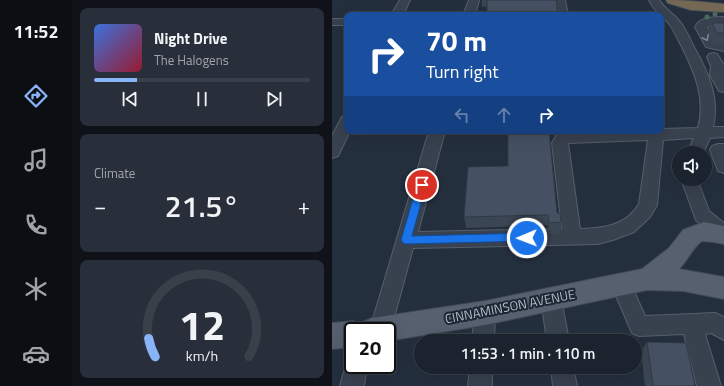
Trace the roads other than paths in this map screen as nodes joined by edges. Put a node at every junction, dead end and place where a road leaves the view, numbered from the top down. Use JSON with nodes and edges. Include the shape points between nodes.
{"nodes":[{"id":1,"x":404,"y":0,"type":"edge"},
{"id":2,"x":474,"y":0,"type":"edge"},
{"id":3,"x":560,"y":0,"type":"edge"},
{"id":4,"x":654,"y":0,"type":"edge"},
{"id":5,"x":673,"y":0,"type":"edge"},
{"id":6,"x":724,"y":8,"type":"edge"},
{"id":7,"x":398,"y":12,"type":"edge"},
{"id":8,"x":470,"y":12,"type":"edge"},
{"id":9,"x":562,"y":12,"type":"edge"},
{"id":10,"x":664,"y":12,"type":"edge"},
{"id":11,"x":664,"y":12,"type":"edge"},
{"id":12,"x":724,"y":20,"type":"edge"},
{"id":13,"x":332,"y":22,"type":"edge"},
{"id":14,"x":344,"y":22,"type":"edge"},
{"id":15,"x":719,"y":39,"type":"edge"},
{"id":16,"x":719,"y":57,"type":"edge"},
{"id":17,"x":693,"y":58,"type":"junction"},
{"id":18,"x":724,"y":88,"type":"edge"},
{"id":19,"x":344,"y":127,"type":"edge"},
{"id":20,"x":724,"y":132,"type":"edge"},
{"id":21,"x":706,"y":133,"type":"junction"},
{"id":22,"x":436,"y":134,"type":"edge"},
{"id":23,"x":565,"y":134,"type":"edge"},
{"id":24,"x":656,"y":135,"type":"junction"},
{"id":25,"x":699,"y":146,"type":"edge"},
{"id":26,"x":724,"y":150,"type":"edge"},
{"id":27,"x":332,"y":152,"type":"edge"},
{"id":28,"x":724,"y":167,"type":"edge"},
{"id":29,"x":684,"y":186,"type":"edge"},
{"id":30,"x":692,"y":186,"type":"edge"},
{"id":31,"x":724,"y":234,"type":"edge"},
{"id":32,"x":572,"y":237,"type":"junction"},
{"id":33,"x":406,"y":240,"type":"junction"},
{"id":34,"x":687,"y":243,"type":"junction"},
{"id":35,"x":647,"y":279,"type":"junction"},
{"id":36,"x":621,"y":284,"type":"junction"},
{"id":37,"x":717,"y":288,"type":"edge"},
{"id":38,"x":551,"y":299,"type":"junction"},
{"id":39,"x":485,"y":313,"type":"junction"},
{"id":40,"x":380,"y":322,"type":"edge"},
{"id":41,"x":692,"y":324,"type":"junction"},
{"id":42,"x":396,"y":327,"type":"edge"},
{"id":43,"x":724,"y":330,"type":"edge"},
{"id":44,"x":484,"y":334,"type":"edge"},
{"id":45,"x":557,"y":334,"type":"edge"},
{"id":46,"x":344,"y":335,"type":"edge"},
{"id":47,"x":332,"y":336,"type":"edge"},
{"id":48,"x":354,"y":374,"type":"edge"},
{"id":49,"x":481,"y":374,"type":"edge"},
{"id":50,"x":563,"y":374,"type":"edge"},
{"id":51,"x":352,"y":386,"type":"edge"},
{"id":52,"x":480,"y":386,"type":"edge"},
{"id":53,"x":565,"y":386,"type":"edge"},
{"id":54,"x":709,"y":386,"type":"edge"}],
"edges":[{"from":1,"to":7,"type":"street"},
{"from":2,"to":8,"type":"street"},
{"from":3,"to":9,"type":"street"},
{"from":4,"to":10,"type":"street"},
{"from":5,"to":6,"type":"highway","via":[[691,6]]},
{"from":11,"to":17,"type":"street","via":[[677,26]]},
{"from":12,"to":15,"type":"street","via":[[712,21]]},
{"from":13,"to":14,"type":"street"},
{"from":16,"to":17,"type":"street"},
{"from":16,"to":18,"type":"street","via":[[717,75]]},
{"from":17,"to":21,"type":"street","via":[[709,98],[710,117]]},
{"from":19,"to":27,"type":"street"},
{"from":20,"to":21,"type":"street"},
{"from":21,"to":24,"type":"street"},
{"from":21,"to":25,"type":"street"},
{"from":22,"to":33,"type":"street"},
{"from":23,"to":24,"type":"street"},
{"from":23,"to":32,"type":"street","via":[[560,143]]},
{"from":24,"to":32,"type":"street","via":[[649,200],[642,214],[618,232]]},
{"from":26,"to":28,"type":"street","via":[[718,150]]},
{"from":29,"to":34,"type":"street","via":[[693,214]]},
{"from":30,"to":31,"type":"street","via":[[702,215]]},
{"from":31,"to":34,"type":"main road","via":[[698,232]]},
{"from":32,"to":33,"type":"street"},
{"from":33,"to":40,"type":"street"},
{"from":34,"to":35,"type":"main road","name":"CINNAMINSON AVENUE","via":[[660,271]]},
{"from":34,"to":37,"type":"main road","via":[[682,260],[686,268]]},
{"from":35,"to":36,"type":"main road","name":"CINNAMINSON AVENUE"},
{"from":35,"to":37,"type":"main road","name":"CINNAMINSON AVENUE","via":[[667,278]]},
{"from":36,"to":38,"type":"main road","name":"CINNAMINSON AVENUE"},
{"from":36,"to":41,"type":"street","via":[[639,326]]},
{"from":38,"to":39,"type":"main road","name":"CINNAMINSON AVENUE"},
{"from":38,"to":45,"type":"street"},
{"from":39,"to":42,"type":"main road","name":"CINNAMINSON AVENUE"},
{"from":39,"to":44,"type":"street"},
{"from":41,"to":43,"type":"street","via":[[715,323]]},
{"from":41,"to":54,"type":"street"},
{"from":46,"to":47,"type":"main road"},
{"from":48,"to":51,"type":"street"},
{"from":49,"to":52,"type":"street"},
{"from":50,"to":53,"type":"street"}]}
